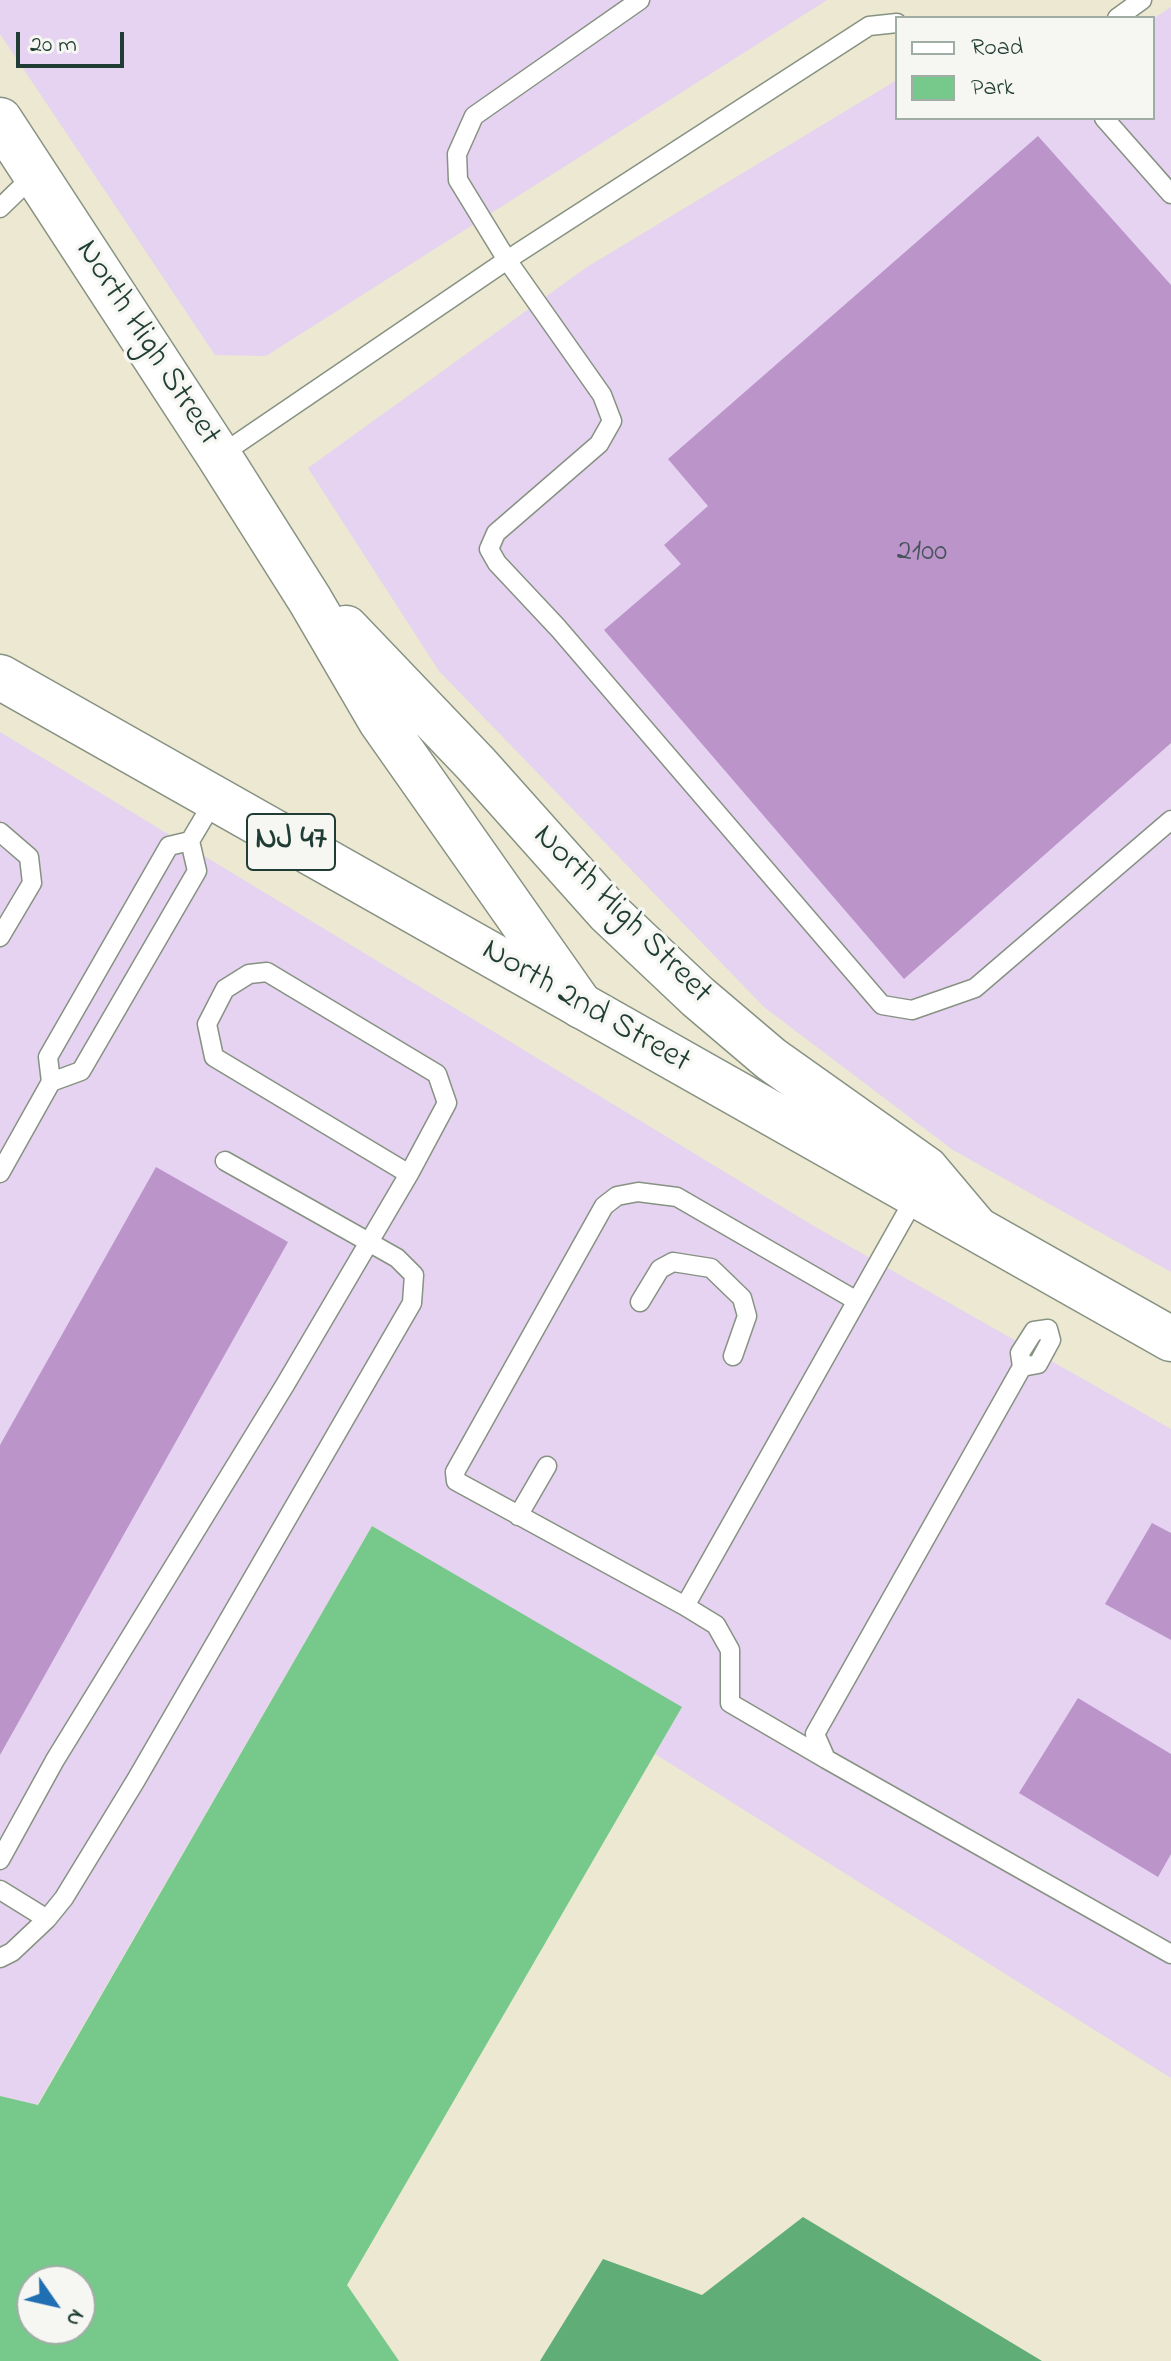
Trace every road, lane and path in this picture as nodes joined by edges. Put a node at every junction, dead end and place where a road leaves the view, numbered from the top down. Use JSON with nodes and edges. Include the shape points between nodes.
{"nodes":[{"id":1,"x":640,"y":0,"type":"edge"},
{"id":2,"x":1142,"y":0,"type":"edge"},
{"id":3,"x":1120,"y":16,"type":"edge"},
{"id":4,"x":895,"y":23,"type":"edge"},
{"id":5,"x":0,"y":120,"type":"edge"},
{"id":6,"x":1106,"y":120,"type":"edge"},
{"id":7,"x":35,"y":174,"type":"junction"},
{"id":8,"x":1171,"y":194,"type":"edge"},
{"id":9,"x":0,"y":208,"type":"edge"},
{"id":10,"x":507,"y":260,"type":"junction"},
{"id":11,"x":219,"y":456,"type":"junction"},
{"id":12,"x":290,"y":570,"type":"junction"},
{"id":13,"x":0,"y":677,"type":"edge"},
{"id":14,"x":215,"y":799,"type":"junction"},
{"id":15,"x":1171,"y":820,"type":"edge"},
{"id":16,"x":0,"y":832,"type":"edge"},
{"id":17,"x":190,"y":841,"type":"junction"},
{"id":18,"x":0,"y":937,"type":"edge"},
{"id":19,"x":581,"y":1006,"type":"junction"},
{"id":20,"x":51,"y":1082,"type":"junction"},
{"id":21,"x":225,"y":1161,"type":"dead end"},
{"id":22,"x":0,"y":1173,"type":"edge"},
{"id":23,"x":409,"y":1174,"type":"junction"},
{"id":24,"x":916,"y":1196,"type":"junction"},
{"id":25,"x":978,"y":1231,"type":"junction"},
{"id":26,"x":369,"y":1241,"type":"junction"},
{"id":27,"x":857,"y":1301,"type":"junction"},
{"id":28,"x":640,"y":1302,"type":"dead end"},
{"id":29,"x":1171,"y":1339,"type":"edge"},
{"id":30,"x":733,"y":1356,"type":"dead end"},
{"id":31,"x":1022,"y":1367,"type":"dead end"},
{"id":32,"x":547,"y":1466,"type":"dead end"},
{"id":33,"x":518,"y":1516,"type":"junction"},
{"id":34,"x":685,"y":1606,"type":"junction"},
{"id":35,"x":826,"y":1759,"type":"junction"},
{"id":36,"x":0,"y":1860,"type":"edge"},
{"id":37,"x":0,"y":1890,"type":"edge"},
{"id":38,"x":47,"y":1919,"type":"junction"},
{"id":39,"x":1171,"y":1954,"type":"edge"},
{"id":40,"x":0,"y":1958,"type":"edge"}],
"edges":[{"from":1,"to":10,"type":"lane","via":[[474,116],[457,154],[458,180]]},
{"from":2,"to":3,"type":"lane"},
{"from":4,"to":10,"type":"lane","via":[[869,26]]},
{"from":5,"to":7,"type":"street","name":"North High Street"},
{"from":6,"to":8,"type":"lane"},
{"from":7,"to":9,"type":"lane"},
{"from":7,"to":11,"type":"street","name":"North High Street"},
{"from":10,"to":11,"type":"lane"},
{"from":10,"to":15,"type":"lane","via":[[602,395],[612,421],[599,444],[496,533],[489,549],[882,1005],[912,1010],[975,988]]},
{"from":11,"to":12,"type":"street","name":"North High Street"},
{"from":12,"to":19,"type":"street","name":"North High Street","via":[[380,720]]},
{"from":12,"to":25,"type":"street","name":"North High Street","via":[[476,764],[609,913],[771,1059],[926,1169]]},
{"from":13,"to":14,"type":"street","name":"North 2nd Street","number":"NJ 47"},
{"from":14,"to":17,"type":"lane"},
{"from":14,"to":19,"type":"street","name":"North 2nd Street","number":"NJ 47"},
{"from":16,"to":18,"type":"lane","via":[[29,857],[32,883]]},
{"from":17,"to":20,"type":"lane","via":[[169,846],[48,1057]]},
{"from":17,"to":20,"type":"lane","via":[[197,871],[81,1071]]},
{"from":19,"to":24,"type":"street","name":"North 2nd Street","number":"NJ 47"},
{"from":20,"to":22,"type":"lane"},
{"from":21,"to":26,"type":"lane"},
{"from":23,"to":23,"type":"lane","via":[[447,1103],[437,1074],[267,972],[249,974],[225,989],[207,1024],[214,1057]]},
{"from":23,"to":26,"type":"lane"},
{"from":24,"to":25,"type":"street","name":"North 2nd Street","number":"NJ 47"},
{"from":24,"to":27,"type":"lane"},
{"from":25,"to":29,"type":"street","name":"North 2nd Street","number":"NJ 47"},
{"from":26,"to":36,"type":"lane"},
{"from":26,"to":38,"type":"lane","via":[[414,1275],[412,1303],[136,1780]]},
{"from":27,"to":33,"type":"lane","via":[[677,1197],[638,1192],[617,1196],[604,1206],[455,1472],[463,1487]]},
{"from":27,"to":34,"type":"lane"},
{"from":28,"to":30,"type":"lane","via":[[660,1269],[673,1262],[711,1268],[742,1298],[747,1316]]},
{"from":31,"to":35,"type":"lane","via":[[815,1734]]},
{"from":32,"to":33,"type":"lane"},
{"from":33,"to":34,"type":"lane"},
{"from":34,"to":35,"type":"lane","via":[[716,1625],[730,1650],[730,1703]]},
{"from":35,"to":39,"type":"lane"},
{"from":37,"to":38,"type":"lane"},
{"from":38,"to":40,"type":"lane"}]}
